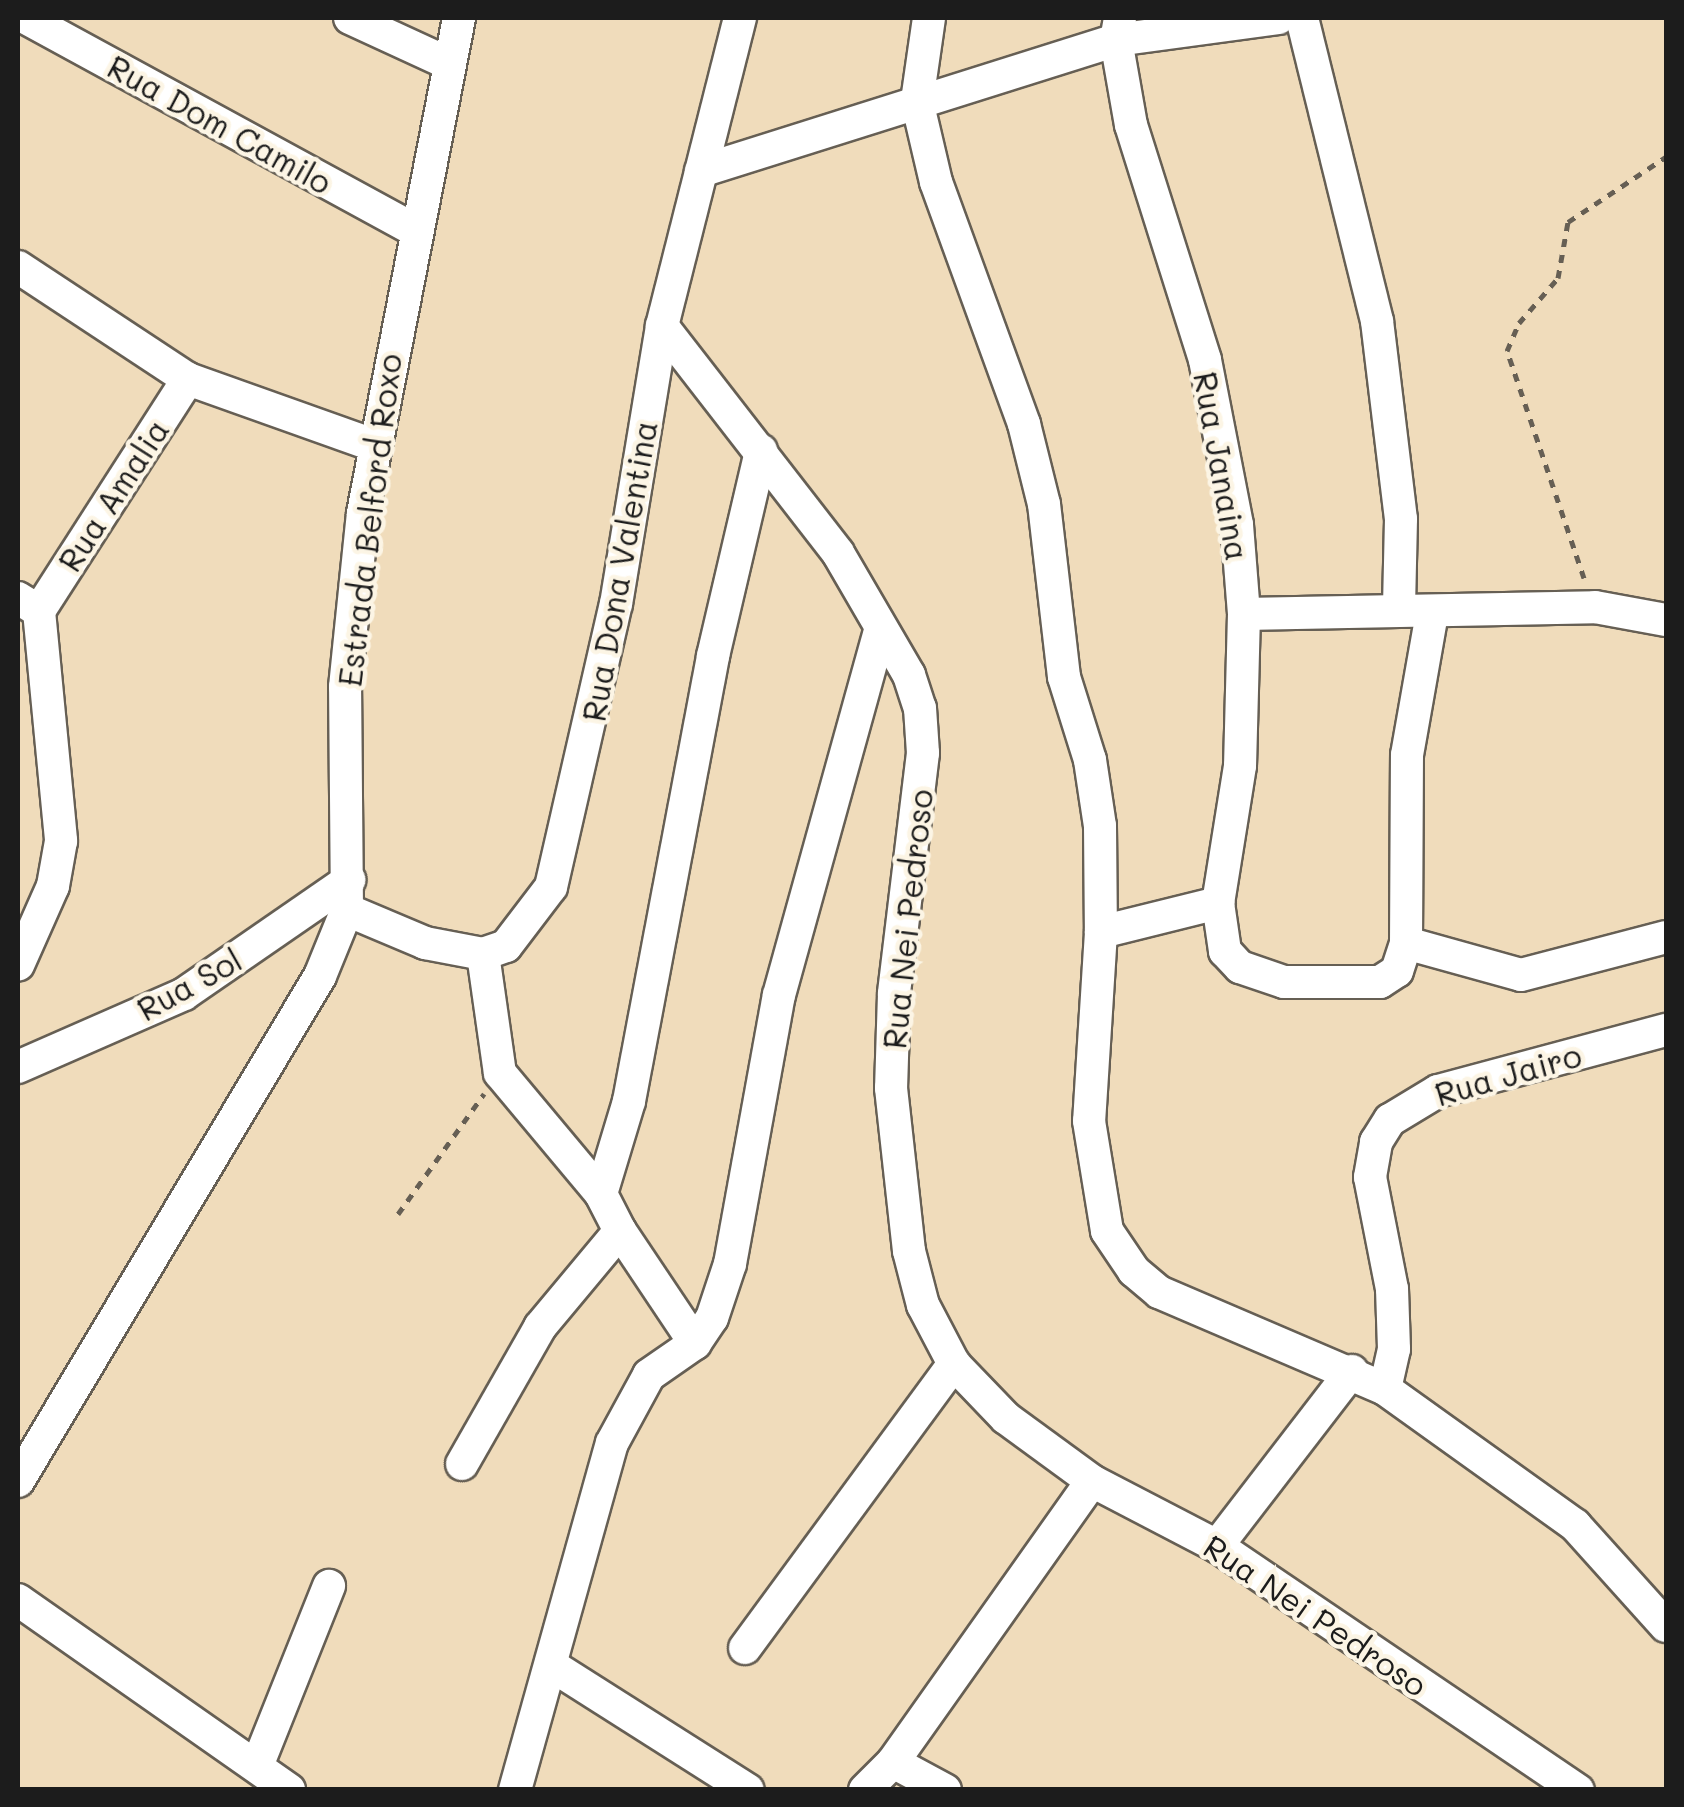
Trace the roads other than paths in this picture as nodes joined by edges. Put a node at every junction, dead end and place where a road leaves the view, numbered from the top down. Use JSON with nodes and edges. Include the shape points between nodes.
{"nodes":[{"id":1,"x":26,"y":18,"type":"edge"},
{"id":2,"x":350,"y":18,"type":"edge"},
{"id":3,"x":459,"y":18,"type":"edge"},
{"id":4,"x":740,"y":18,"type":"edge"},
{"id":5,"x":929,"y":18,"type":"edge"},
{"id":6,"x":1278,"y":18,"type":"edge"},
{"id":7,"x":1302,"y":18,"type":"edge"},
{"id":8,"x":1118,"y":28,"type":"edge"},
{"id":9,"x":450,"y":64,"type":"junction"},
{"id":10,"x":917,"y":101,"type":"junction"},
{"id":11,"x":701,"y":170,"type":"junction"},
{"id":12,"x":413,"y":229,"type":"junction"},
{"id":13,"x":18,"y":266,"type":"edge"},
{"id":14,"x":662,"y":326,"type":"junction"},
{"id":15,"x":188,"y":378,"type":"junction"},
{"id":16,"x":372,"y":445,"type":"junction"},
{"id":17,"x":762,"y":451,"type":"junction"},
{"id":18,"x":28,"y":605,"type":"edge"},
{"id":19,"x":1415,"y":612,"type":"junction"},
{"id":20,"x":1244,"y":614,"type":"junction"},
{"id":21,"x":1666,"y":620,"type":"edge"},
{"id":22,"x":880,"y":632,"type":"junction"},
{"id":23,"x":348,"y":895,"type":"junction"},
{"id":24,"x":1218,"y":904,"type":"junction"},
{"id":25,"x":1101,"y":932,"type":"junction"},
{"id":26,"x":1666,"y":937,"type":"edge"},
{"id":27,"x":1406,"y":943,"type":"junction"},
{"id":28,"x":482,"y":954,"type":"junction"},
{"id":29,"x":18,"y":965,"type":"edge"},
{"id":30,"x":1666,"y":1030,"type":"edge"},
{"id":31,"x":18,"y":1067,"type":"edge"},
{"id":32,"x":601,"y":1194,"type":"junction"},
{"id":33,"x":620,"y":1231,"type":"junction"},
{"id":34,"x":695,"y":1342,"type":"junction"},
{"id":35,"x":954,"y":1364,"type":"junction"},
{"id":36,"x":1352,"y":1372,"type":"junction"},
{"id":37,"x":1386,"y":1389,"type":"junction"},
{"id":38,"x":462,"y":1464,"type":"dead end"},
{"id":39,"x":18,"y":1480,"type":"edge"},
{"id":40,"x":1092,"y":1481,"type":"junction"},
{"id":41,"x":1218,"y":1546,"type":"junction"},
{"id":42,"x":328,"y":1586,"type":"dead end"},
{"id":43,"x":18,"y":1600,"type":"edge"},
{"id":44,"x":1666,"y":1626,"type":"edge"},
{"id":45,"x":745,"y":1648,"type":"dead end"},
{"id":46,"x":552,"y":1665,"type":"junction"},
{"id":47,"x":893,"y":1762,"type":"junction"},
{"id":48,"x":257,"y":1766,"type":"junction"},
{"id":49,"x":289,"y":1790,"type":"edge"},
{"id":50,"x":516,"y":1790,"type":"edge"},
{"id":51,"x":748,"y":1790,"type":"edge"},
{"id":52,"x":865,"y":1790,"type":"edge"},
{"id":53,"x":945,"y":1790,"type":"edge"},
{"id":54,"x":1578,"y":1790,"type":"edge"}],
"edges":[{"from":1,"to":12,"type":"street","name":"Rua Dom Camilo"},
{"from":2,"to":9,"type":"street"},
{"from":3,"to":9,"type":"street","name":"Estrada Belford Roxo"},
{"from":4,"to":11,"type":"street","name":"Rua Dona Valentina"},
{"from":5,"to":10,"type":"street"},
{"from":6,"to":8,"type":"street"},
{"from":7,"to":19,"type":"street","via":[[1377,321]]},
{"from":8,"to":10,"type":"street"},
{"from":8,"to":20,"type":"street","name":"Rua Janaina","via":[[1146,180],[1222,428]]},
{"from":9,"to":12,"type":"street","name":"Estrada Belford Roxo"},
{"from":10,"to":11,"type":"street"},
{"from":10,"to":25,"type":"street","via":[[936,182],[1024,424],[1044,504],[1064,676],[1090,760],[1100,826]]},
{"from":11,"to":14,"type":"street","name":"Rua Dona Valentina"},
{"from":12,"to":16,"type":"street","name":"Estrada Belford Roxo"},
{"from":13,"to":15,"type":"street"},
{"from":14,"to":17,"type":"street","name":"Rua Nei Pedroso"},
{"from":14,"to":28,"type":"street","name":"Rua Dona Valentina","via":[[616,604],[552,887],[506,946]]},
{"from":15,"to":16,"type":"street"},
{"from":15,"to":18,"type":"street","name":"Rua Amalia"},
{"from":16,"to":23,"type":"street","name":"Estrada Belford Roxo","via":[[344,687]]},
{"from":17,"to":22,"type":"street","name":"Rua Nei Pedroso","via":[[838,553]]},
{"from":17,"to":32,"type":"street","via":[[712,656],[629,1101]]},
{"from":18,"to":29,"type":"street","via":[[61,840],[53,886]]},
{"from":19,"to":20,"type":"street"},
{"from":19,"to":21,"type":"street","via":[[1596,607]]},
{"from":19,"to":27,"type":"street"},
{"from":20,"to":24,"type":"street","name":"Rua Janaina","via":[[1236,822]]},
{"from":22,"to":34,"type":"street","via":[[780,995],[730,1264],[712,1318]]},
{"from":22,"to":35,"type":"street","name":"Rua Nei Pedroso","via":[[914,692],[923,753],[894,994],[898,1192],[923,1305]]},
{"from":23,"to":28,"type":"street","via":[[425,943]]},
{"from":23,"to":31,"type":"street","name":"Rua Sol","via":[[184,994]]},
{"from":23,"to":39,"type":"street","name":"Estrada Belford Roxo","via":[[320,976]]},
{"from":24,"to":25,"type":"street"},
{"from":24,"to":27,"type":"street","name":"Rua Janaina","via":[[1220,935],[1232,960],[1284,982],[1390,980]]},
{"from":25,"to":36,"type":"street","via":[[1089,1122],[1107,1230],[1134,1271],[1160,1292]]},
{"from":26,"to":27,"type":"street","via":[[1521,974]]},
{"from":28,"to":32,"type":"street","via":[[500,1073]]},
{"from":30,"to":37,"type":"street","name":"Rua Jairo","via":[[1438,1091],[1390,1120],[1376,1142],[1370,1177],[1392,1289],[1394,1348]]},
{"from":32,"to":33,"type":"street"},
{"from":33,"to":34,"type":"street"},
{"from":33,"to":38,"type":"street","via":[[540,1327]]},
{"from":34,"to":46,"type":"street","via":[[649,1376],[628,1405],[590,1506]]},
{"from":35,"to":40,"type":"street","name":"Rua Nei Pedroso","via":[[1006,1418]]},
{"from":35,"to":45,"type":"street"},
{"from":36,"to":37,"type":"street"},
{"from":36,"to":41,"type":"street"},
{"from":37,"to":44,"type":"street","via":[[1576,1525]]},
{"from":40,"to":41,"type":"street","name":"Rua Nei Pedroso"},
{"from":40,"to":47,"type":"street"},
{"from":41,"to":54,"type":"street","name":"Rua Nei Pedroso"},
{"from":42,"to":48,"type":"street"},
{"from":43,"to":48,"type":"street"},
{"from":46,"to":50,"type":"street"},
{"from":46,"to":51,"type":"street"},
{"from":47,"to":52,"type":"street"},
{"from":47,"to":53,"type":"street"},
{"from":48,"to":49,"type":"street"}]}
